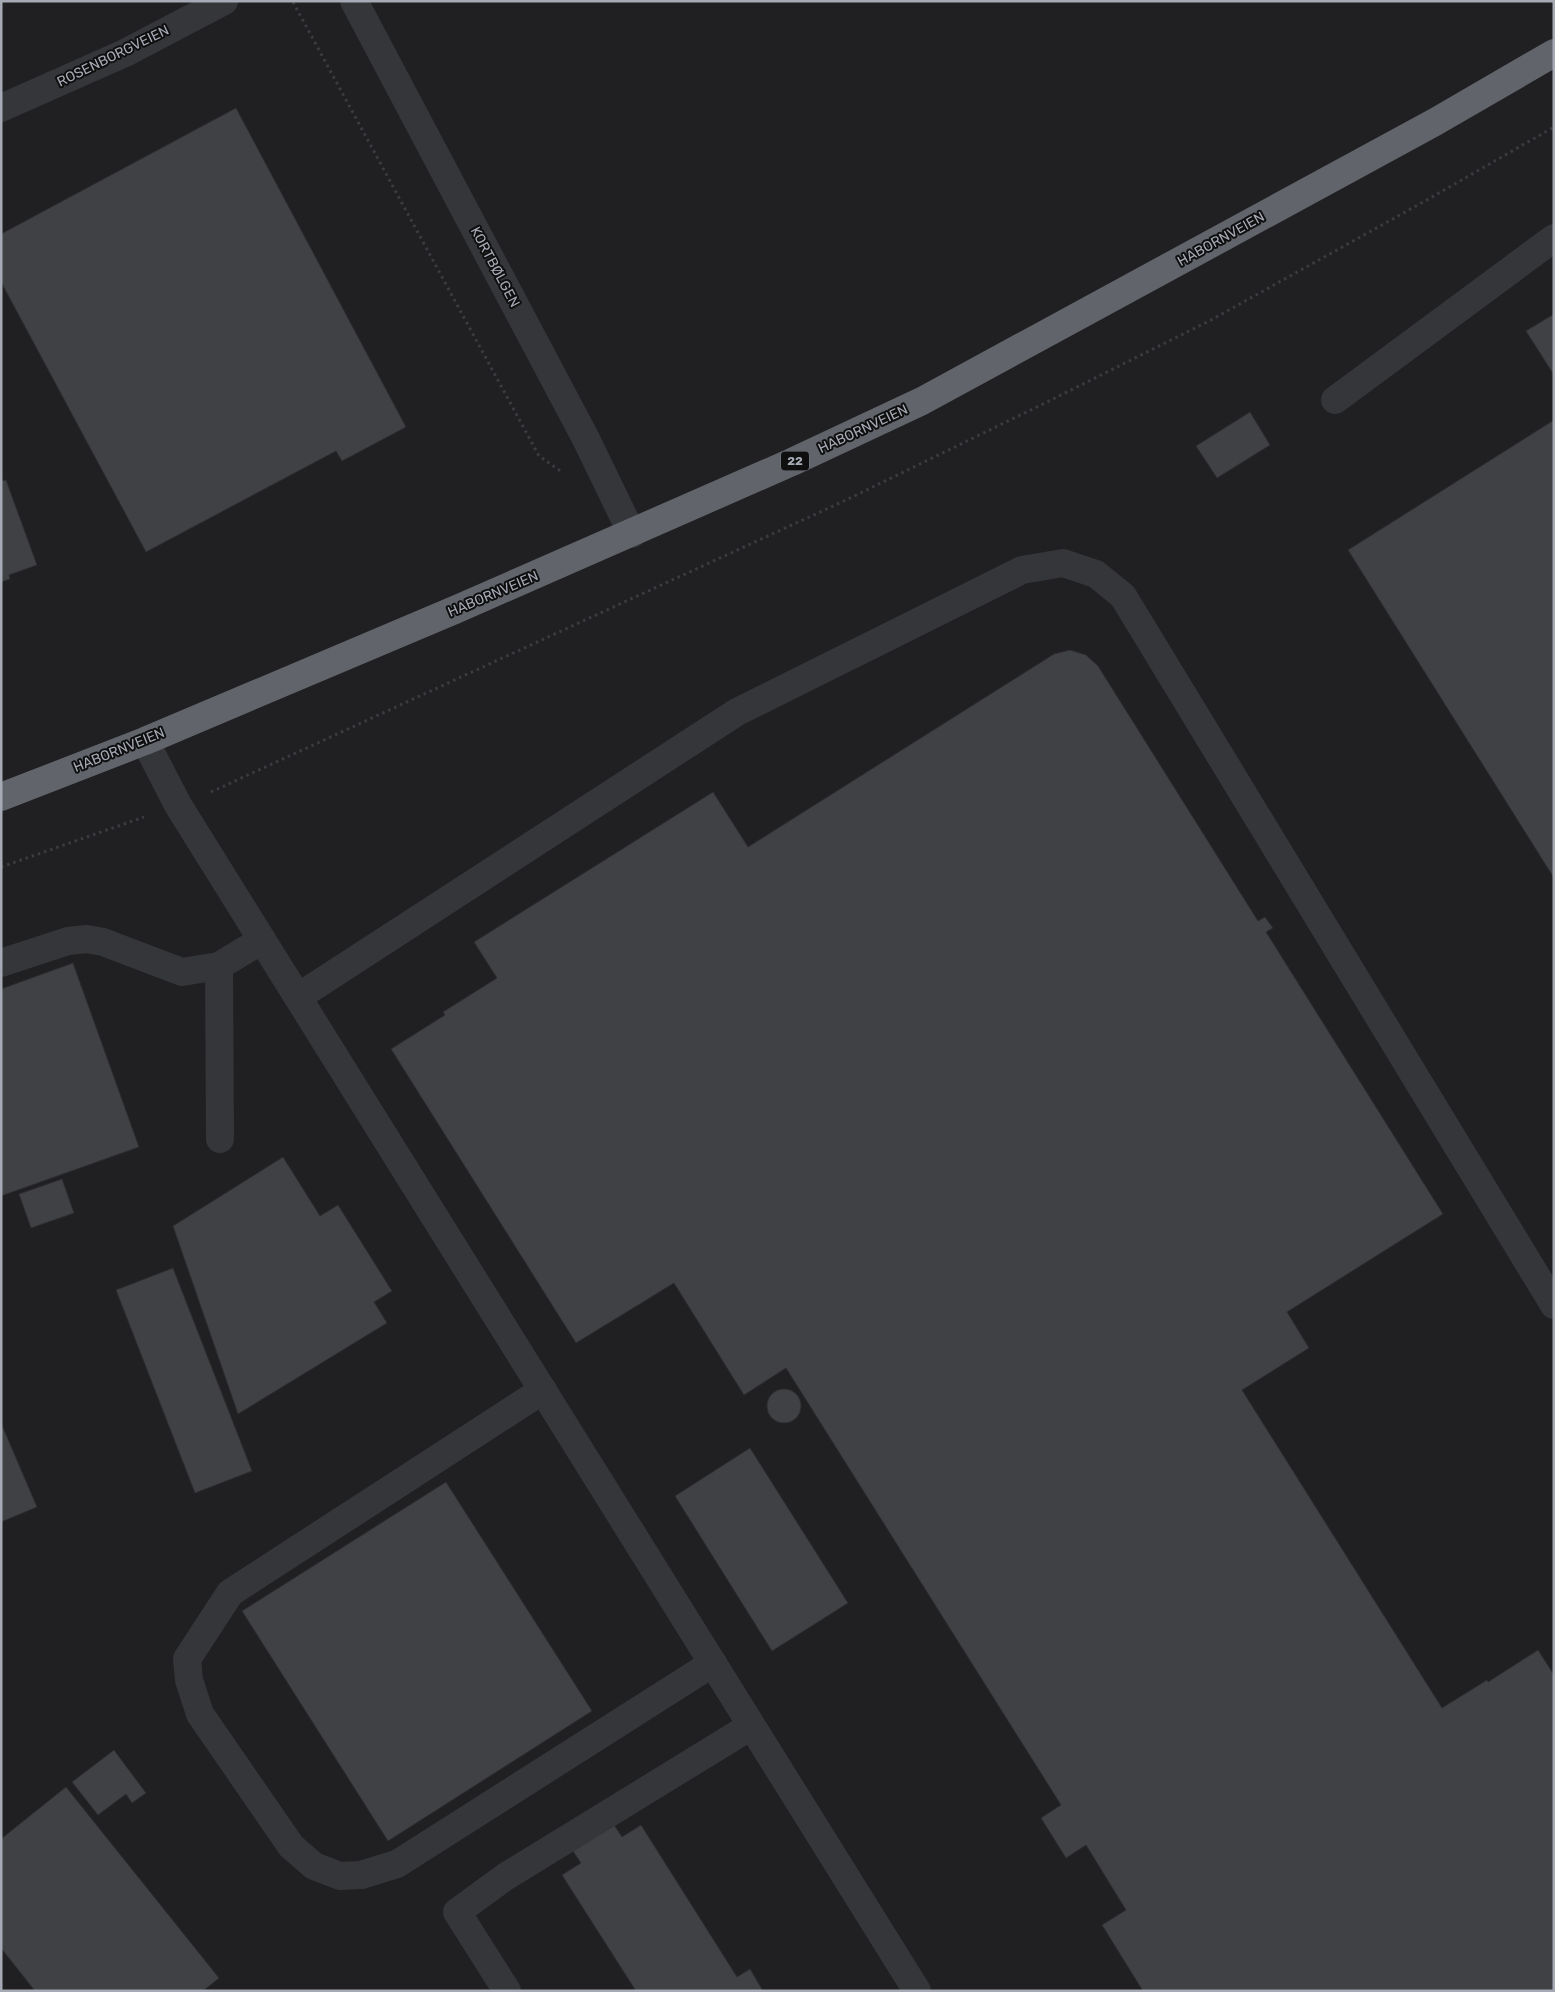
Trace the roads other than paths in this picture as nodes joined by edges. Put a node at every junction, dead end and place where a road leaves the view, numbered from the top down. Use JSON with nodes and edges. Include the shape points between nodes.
{"nodes":[{"id":1,"x":224,"y":1,"type":"edge"},
{"id":2,"x":354,"y":1,"type":"edge"},
{"id":3,"x":1554,"y":53,"type":"edge"},
{"id":4,"x":1,"y":108,"type":"edge"},
{"id":5,"x":1554,"y":238,"type":"edge"},
{"id":6,"x":1335,"y":400,"type":"dead end"},
{"id":7,"x":632,"y":534,"type":"junction"},
{"id":8,"x":145,"y":741,"type":"junction"},
{"id":9,"x":1,"y":797,"type":"edge"},
{"id":10,"x":262,"y":940,"type":"junction"},
{"id":11,"x":1,"y":963,"type":"edge"},
{"id":12,"x":219,"y":966,"type":"junction"},
{"id":13,"x":298,"y":997,"type":"junction"},
{"id":14,"x":220,"y":1139,"type":"dead end"},
{"id":15,"x":1554,"y":1305,"type":"edge"},
{"id":16,"x":543,"y":1390,"type":"junction"},
{"id":17,"x":713,"y":1663,"type":"junction"},
{"id":18,"x":751,"y":1726,"type":"junction"},
{"id":19,"x":507,"y":1991,"type":"edge"},
{"id":20,"x":918,"y":1991,"type":"edge"}],
"edges":[{"from":1,"to":4,"type":"street","name":"ROSENBORGVEIEN","via":[[125,53]]},
{"from":2,"to":7,"type":"street","name":"KORTBØLGEN","via":[[606,478]]},
{"from":3,"to":7,"type":"highway","name":"HABORNVEIEN","number":"22","via":[[1435,122],[922,401]]},
{"from":5,"to":6,"type":"street"},
{"from":7,"to":8,"type":"highway","name":"HABORNVEIEN","number":"22"},
{"from":8,"to":9,"type":"highway","name":"HABORNVEIEN","number":"22"},
{"from":8,"to":10,"type":"street","via":[[178,805]]},
{"from":10,"to":12,"type":"street"},
{"from":10,"to":13,"type":"street"},
{"from":11,"to":12,"type":"street","via":[[68,941],[87,939],[182,972]]},
{"from":12,"to":14,"type":"street"},
{"from":13,"to":15,"type":"street","via":[[737,712],[1022,570],[1064,563],[1096,574],[1124,596]]},
{"from":13,"to":16,"type":"street"},
{"from":16,"to":17,"type":"street"},
{"from":16,"to":17,"type":"street","via":[[230,1593],[187,1660],[189,1680],[200,1714],[291,1846],[314,1866],[340,1876],[361,1875],[397,1864]]},
{"from":17,"to":18,"type":"street"},
{"from":18,"to":19,"type":"street","via":[[505,1877],[458,1912]]},
{"from":18,"to":20,"type":"street"}]}
